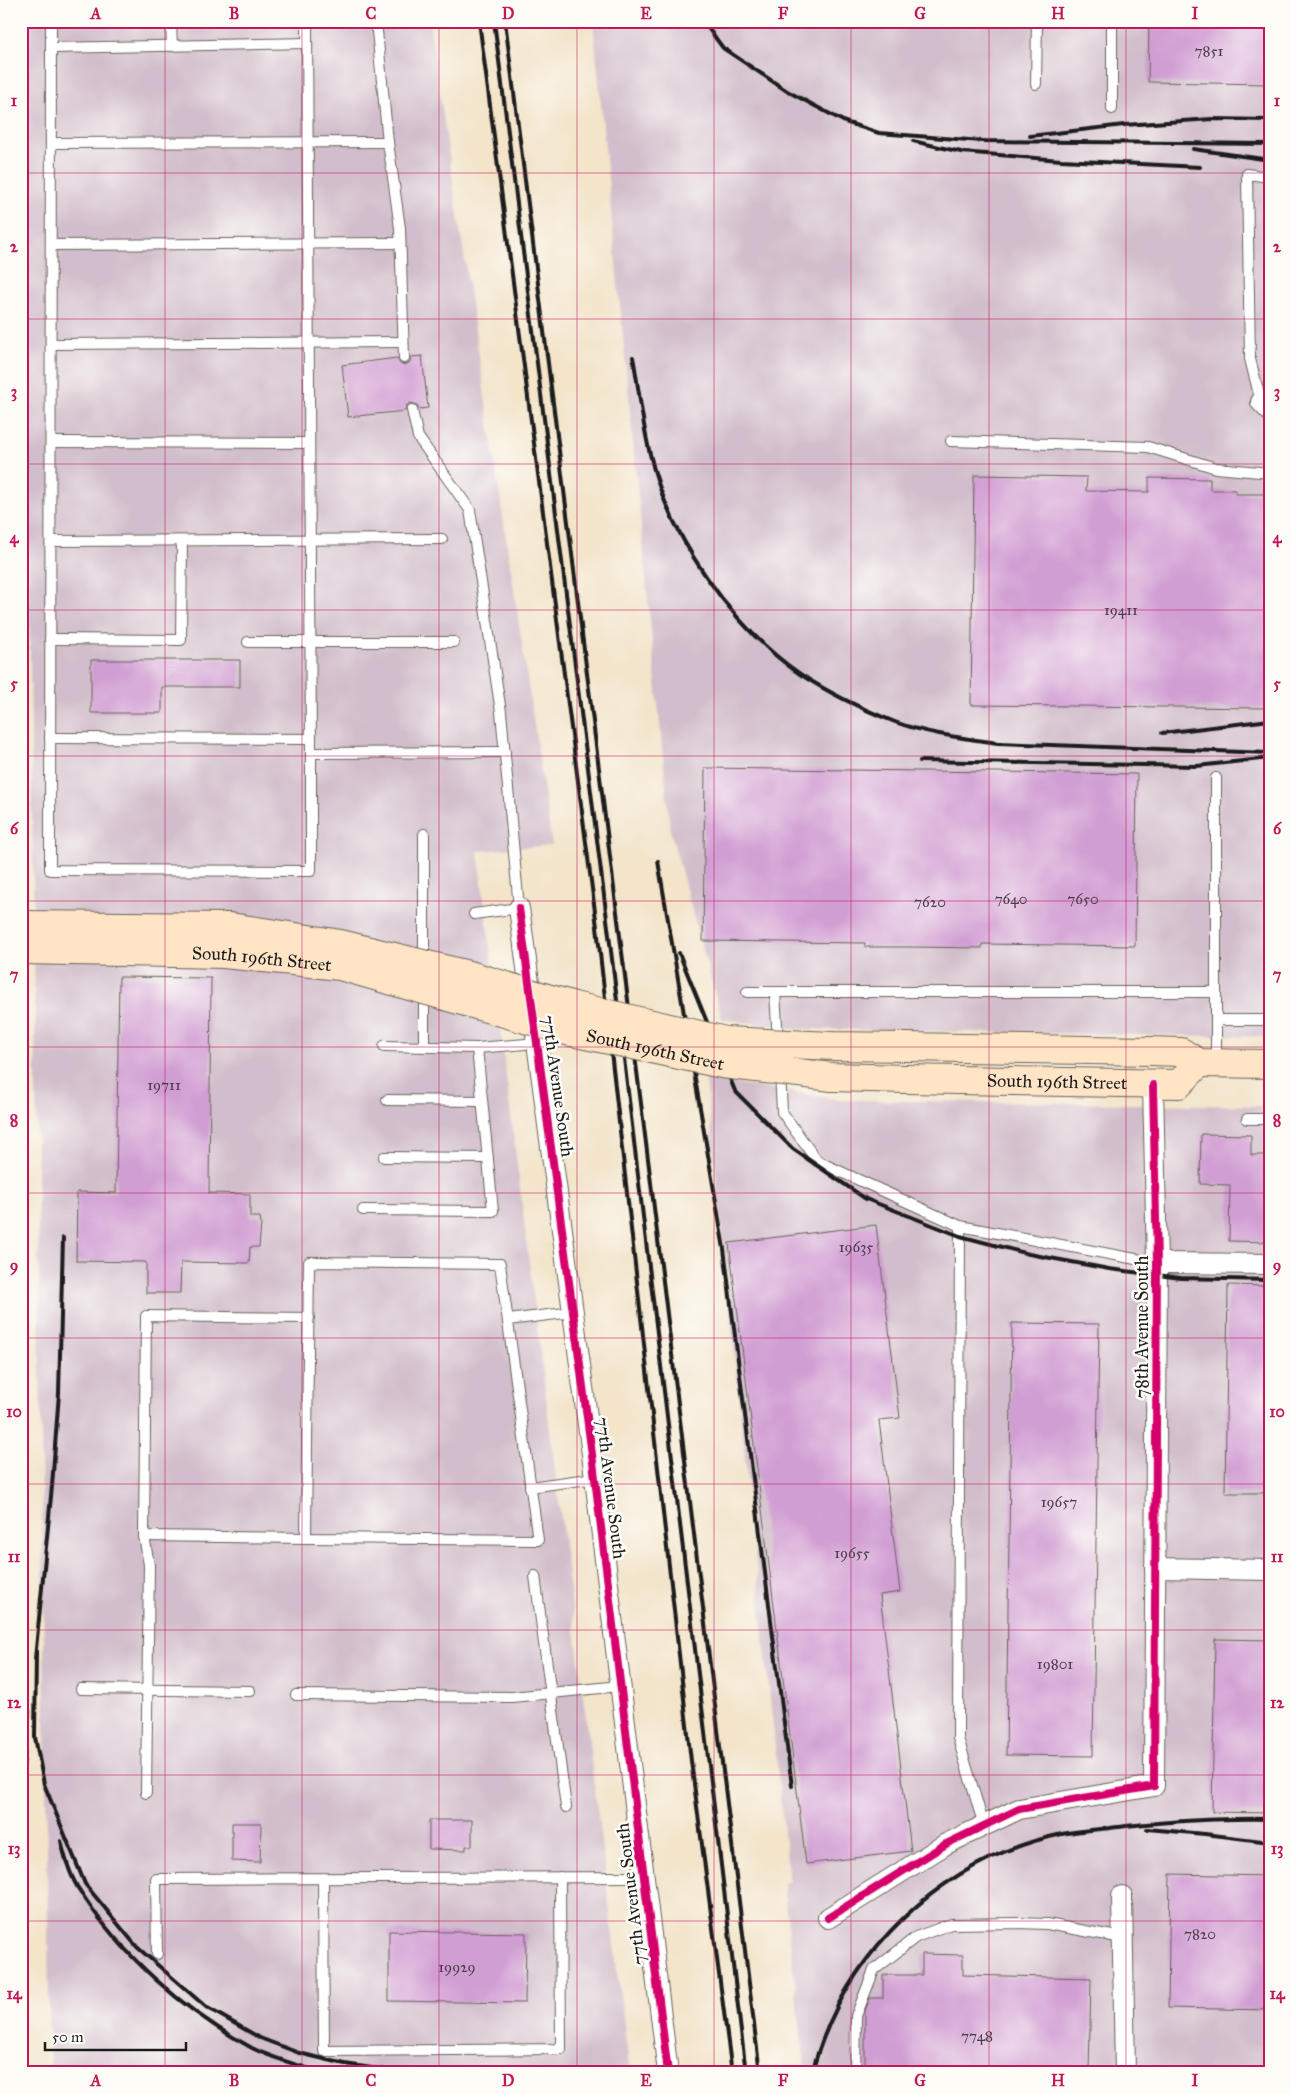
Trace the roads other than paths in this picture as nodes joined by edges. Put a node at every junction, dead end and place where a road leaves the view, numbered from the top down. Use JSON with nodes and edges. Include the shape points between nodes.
{"nodes":[{"id":1,"x":51,"y":21,"type":"edge"},
{"id":2,"x":171,"y":21,"type":"edge"},
{"id":3,"x":307,"y":21,"type":"edge"},
{"id":4,"x":376,"y":21,"type":"edge"},
{"id":5,"x":1037,"y":21,"type":"edge"},
{"id":6,"x":1112,"y":21,"type":"edge"},
{"id":7,"x":307,"y":44,"type":"junction"},
{"id":8,"x":172,"y":46,"type":"junction"},
{"id":9,"x":51,"y":48,"type":"junction"},
{"id":10,"x":1036,"y":84,"type":"dead end"},
{"id":11,"x":1112,"y":109,"type":"dead end"},
{"id":12,"x":388,"y":142,"type":"junction"},
{"id":13,"x":51,"y":143,"type":"junction"},
{"id":14,"x":308,"y":143,"type":"junction"},
{"id":15,"x":1270,"y":177,"type":"edge"},
{"id":16,"x":400,"y":243,"type":"junction"},
{"id":17,"x":308,"y":244,"type":"junction"},
{"id":18,"x":51,"y":245,"type":"junction"},
{"id":19,"x":403,"y":342,"type":"junction"},
{"id":20,"x":51,"y":344,"type":"junction"},
{"id":21,"x":309,"y":344,"type":"junction"},
{"id":22,"x":404,"y":358,"type":"dead end"},
{"id":23,"x":1266,"y":407,"type":"edge"},
{"id":24,"x":412,"y":410,"type":"dead end"},
{"id":25,"x":951,"y":441,"type":"dead end"},
{"id":26,"x":51,"y":442,"type":"junction"},
{"id":27,"x":309,"y":443,"type":"junction"},
{"id":28,"x":1270,"y":473,"type":"edge"},
{"id":29,"x":442,"y":539,"type":"dead end"},
{"id":30,"x":310,"y":540,"type":"junction"},
{"id":31,"x":51,"y":541,"type":"junction"},
{"id":32,"x":182,"y":541,"type":"junction"},
{"id":33,"x":50,"y":639,"type":"junction"},
{"id":34,"x":248,"y":642,"type":"dead end"},
{"id":35,"x":310,"y":642,"type":"junction"},
{"id":36,"x":454,"y":642,"type":"dead end"},
{"id":37,"x":50,"y":738,"type":"junction"},
{"id":38,"x":311,"y":739,"type":"junction"},
{"id":39,"x":505,"y":752,"type":"junction"},
{"id":40,"x":311,"y":753,"type":"junction"},
{"id":41,"x":1216,"y":778,"type":"dead end"},
{"id":42,"x":424,"y":834,"type":"dead end"},
{"id":43,"x":519,"y":908,"type":"junction"},
{"id":44,"x":474,"y":914,"type":"dead end"},
{"id":45,"x":21,"y":925,"type":"edge"},
{"id":46,"x":21,"y":950,"type":"edge"},
{"id":47,"x":747,"y":992,"type":"dead end"},
{"id":48,"x":775,"y":992,"type":"junction"},
{"id":49,"x":1216,"y":992,"type":"junction"},
{"id":50,"x":1216,"y":1020,"type":"junction"},
{"id":51,"x":1270,"y":1020,"type":"edge"},
{"id":52,"x":537,"y":1043,"type":"junction"},
{"id":53,"x":384,"y":1046,"type":"dead end"},
{"id":54,"x":424,"y":1046,"type":"junction"},
{"id":55,"x":477,"y":1048,"type":"junction"},
{"id":56,"x":1208,"y":1063,"type":"junction"},
{"id":57,"x":1270,"y":1064,"type":"edge"},
{"id":58,"x":1154,"y":1085,"type":"junction"},
{"id":59,"x":387,"y":1100,"type":"dead end"},
{"id":60,"x":482,"y":1101,"type":"junction"},
{"id":61,"x":1247,"y":1119,"type":"dead end"},
{"id":62,"x":1270,"y":1119,"type":"edge"},
{"id":63,"x":384,"y":1157,"type":"dead end"},
{"id":64,"x":488,"y":1158,"type":"junction"},
{"id":65,"x":363,"y":1210,"type":"dead end"},
{"id":66,"x":960,"y":1226,"type":"junction"},
{"id":67,"x":1157,"y":1263,"type":"junction"},
{"id":68,"x":1270,"y":1264,"type":"edge"},
{"id":69,"x":573,"y":1312,"type":"junction"},
{"id":70,"x":308,"y":1318,"type":"junction"},
{"id":71,"x":508,"y":1320,"type":"junction"},
{"id":72,"x":595,"y":1478,"type":"junction"},
{"id":73,"x":530,"y":1487,"type":"junction"},
{"id":74,"x":144,"y":1536,"type":"junction"},
{"id":75,"x":306,"y":1538,"type":"junction"},
{"id":76,"x":1155,"y":1568,"type":"junction"},
{"id":77,"x":1270,"y":1570,"type":"edge"},
{"id":78,"x":535,"y":1576,"type":"dead end"},
{"id":79,"x":620,"y":1686,"type":"junction"},
{"id":80,"x":81,"y":1689,"type":"dead end"},
{"id":81,"x":147,"y":1690,"type":"junction"},
{"id":82,"x":250,"y":1691,"type":"dead end"},
{"id":83,"x":551,"y":1692,"type":"junction"},
{"id":84,"x":296,"y":1695,"type":"dead end"},
{"id":85,"x":146,"y":1793,"type":"dead end"},
{"id":86,"x":566,"y":1807,"type":"dead end"},
{"id":87,"x":984,"y":1826,"type":"junction"},
{"id":88,"x":560,"y":1877,"type":"junction"},
{"id":89,"x":644,"y":1877,"type":"junction"},
{"id":90,"x":323,"y":1878,"type":"junction"},
{"id":91,"x":1122,"y":1896,"type":"dead end"},
{"id":92,"x":828,"y":1918,"type":"dead end"},
{"id":93,"x":1122,"y":1938,"type":"junction"},
{"id":94,"x":157,"y":1954,"type":"dead end"},
{"id":95,"x":668,"y":2073,"type":"edge"},
{"id":96,"x":855,"y":2073,"type":"edge"},
{"id":97,"x":1125,"y":2073,"type":"edge"}],
"edges":[{"from":1,"to":9,"type":"lane"},
{"from":2,"to":8,"type":"lane"},
{"from":3,"to":7,"type":"lane"},
{"from":4,"to":12,"type":"lane"},
{"from":5,"to":10,"type":"lane"},
{"from":6,"to":11,"type":"lane"},
{"from":7,"to":8,"type":"lane"},
{"from":7,"to":14,"type":"lane"},
{"from":8,"to":9,"type":"lane"},
{"from":9,"to":13,"type":"lane"},
{"from":12,"to":14,"type":"lane"},
{"from":12,"to":16,"type":"lane"},
{"from":13,"to":14,"type":"lane"},
{"from":13,"to":18,"type":"lane"},
{"from":14,"to":17,"type":"lane"},
{"from":15,"to":23,"type":"lane","via":[[1247,174],[1250,359]]},
{"from":16,"to":17,"type":"lane"},
{"from":16,"to":19,"type":"lane"},
{"from":17,"to":18,"type":"lane"},
{"from":17,"to":21,"type":"lane"},
{"from":18,"to":20,"type":"lane"},
{"from":19,"to":21,"type":"lane"},
{"from":19,"to":22,"type":"lane"},
{"from":20,"to":21,"type":"lane"},
{"from":20,"to":26,"type":"lane"},
{"from":21,"to":27,"type":"lane"},
{"from":24,"to":39,"type":"lane","via":[[418,437],[470,510]]},
{"from":25,"to":28,"type":"lane","via":[[1148,447],[1216,468]]},
{"from":26,"to":27,"type":"lane"},
{"from":26,"to":31,"type":"lane"},
{"from":27,"to":30,"type":"lane"},
{"from":29,"to":30,"type":"lane"},
{"from":30,"to":32,"type":"lane"},
{"from":30,"to":35,"type":"lane"},
{"from":31,"to":32,"type":"lane"},
{"from":31,"to":33,"type":"lane"},
{"from":32,"to":33,"type":"lane","via":[[181,640]]},
{"from":33,"to":37,"type":"lane"},
{"from":34,"to":35,"type":"lane"},
{"from":35,"to":36,"type":"lane"},
{"from":35,"to":38,"type":"lane"},
{"from":37,"to":38,"type":"lane"},
{"from":37,"to":40,"type":"lane","via":[[50,870],[311,871]]},
{"from":38,"to":40,"type":"lane"},
{"from":39,"to":40,"type":"lane"},
{"from":39,"to":43,"type":"lane"},
{"from":41,"to":49,"type":"lane"},
{"from":42,"to":54,"type":"lane"},
{"from":43,"to":44,"type":"lane"},
{"from":43,"to":52,"type":"street","name":"77th Avenue South"},
{"from":45,"to":56,"type":"main road","name":"South 196th Street","bridge":true,"via":[[230,927],[341,944],[468,975],[574,1006],[726,1041],[1182,1052]]},
{"from":46,"to":58,"type":"main road","name":"South 196th Street","bridge":true,"via":[[224,954],[340,966],[567,1031],[722,1064],[832,1077]]},
{"from":47,"to":48,"type":"lane"},
{"from":48,"to":49,"type":"lane"},
{"from":48,"to":66,"type":"lane","via":[[782,1112],[817,1161]]},
{"from":49,"to":50,"type":"lane"},
{"from":50,"to":51,"type":"lane"},
{"from":50,"to":56,"type":"lane"},
{"from":52,"to":55,"type":"lane"},
{"from":52,"to":69,"type":"street","name":"77th Avenue South"},
{"from":53,"to":54,"type":"lane"},
{"from":54,"to":55,"type":"lane"},
{"from":55,"to":60,"type":"lane"},
{"from":56,"to":57,"type":"main road","name":"South 196th Street"},
{"from":56,"to":58,"type":"main road","name":"South 196th Street","via":[[1179,1084]]},
{"from":58,"to":67,"type":"street","name":"78th Avenue South"},
{"from":59,"to":60,"type":"lane"},
{"from":60,"to":64,"type":"lane"},
{"from":61,"to":62,"type":"lane"},
{"from":63,"to":64,"type":"lane"},
{"from":64,"to":65,"type":"lane","via":[[493,1211]]},
{"from":66,"to":67,"type":"lane"},
{"from":66,"to":87,"type":"lane","via":[[958,1738]]},
{"from":67,"to":68,"type":"street"},
{"from":67,"to":76,"type":"street","name":"78th Avenue South"},
{"from":69,"to":71,"type":"lane"},
{"from":69,"to":72,"type":"street","name":"77th Avenue South"},
{"from":70,"to":71,"type":"lane","via":[[309,1262],[500,1264]]},
{"from":70,"to":74,"type":"lane","via":[[146,1316]]},
{"from":70,"to":75,"type":"lane"},
{"from":71,"to":73,"type":"lane"},
{"from":72,"to":73,"type":"lane"},
{"from":72,"to":79,"type":"street","name":"77th Avenue South"},
{"from":73,"to":75,"type":"lane","via":[[538,1540]]},
{"from":74,"to":75,"type":"lane"},
{"from":74,"to":81,"type":"lane","via":[[148,1565]]},
{"from":76,"to":77,"type":"street"},
{"from":76,"to":87,"type":"street","name":"78th Avenue South","via":[[1154,1786],[1019,1809]]},
{"from":78,"to":83,"type":"lane"},
{"from":79,"to":83,"type":"lane"},
{"from":79,"to":89,"type":"street","name":"77th Avenue South"},
{"from":80,"to":81,"type":"lane"},
{"from":81,"to":82,"type":"lane"},
{"from":81,"to":85,"type":"lane"},
{"from":83,"to":84,"type":"lane","via":[[512,1697]]},
{"from":83,"to":86,"type":"lane"},
{"from":87,"to":92,"type":"street","via":[[946,1844]]},
{"from":88,"to":89,"type":"lane"},
{"from":88,"to":90,"type":"lane"},
{"from":88,"to":90,"type":"lane","via":[[561,2050],[324,2051]]},
{"from":89,"to":95,"type":"street","name":"77th Avenue South"},
{"from":90,"to":94,"type":"lane","via":[[156,1880]]},
{"from":91,"to":93,"type":"street"},
{"from":93,"to":96,"type":"lane","via":[[1047,1924],[1016,1923],[950,1924],[916,1937],[874,1970],[856,2016]]},
{"from":93,"to":97,"type":"street"}]}
